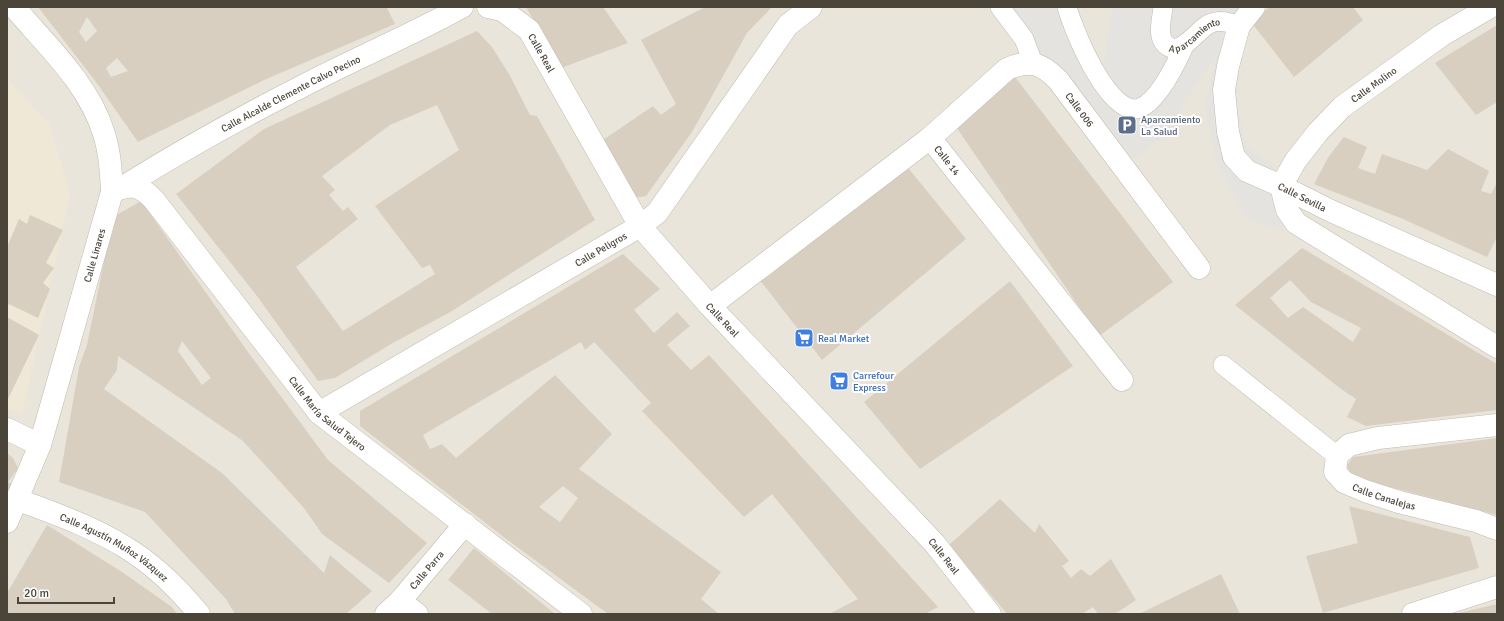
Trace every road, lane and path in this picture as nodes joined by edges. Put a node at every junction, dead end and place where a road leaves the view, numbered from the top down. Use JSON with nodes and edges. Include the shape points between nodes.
{"nodes":[{"id":1,"x":14,"y":7,"type":"edge"},
{"id":2,"x":462,"y":7,"type":"edge"},
{"id":3,"x":488,"y":7,"type":"edge"},
{"id":4,"x":811,"y":7,"type":"edge"},
{"id":5,"x":1000,"y":7,"type":"edge"},
{"id":6,"x":1067,"y":7,"type":"edge"},
{"id":7,"x":1163,"y":7,"type":"edge"},
{"id":8,"x":1254,"y":7,"type":"edge"},
{"id":9,"x":1490,"y":7,"type":"edge"},
{"id":10,"x":1239,"y":26,"type":"junction"},
{"id":11,"x":1185,"y":44,"type":"junction"},
{"id":12,"x":1033,"y":63,"type":"junction"},
{"id":13,"x":930,"y":138,"type":"junction"},
{"id":14,"x":1281,"y":186,"type":"junction"},
{"id":15,"x":117,"y":189,"type":"junction"},
{"id":16,"x":640,"y":226,"type":"junction"},
{"id":17,"x":1199,"y":268,"type":"dead end"},
{"id":18,"x":1497,"y":285,"type":"edge"},
{"id":19,"x":710,"y":306,"type":"junction"},
{"id":20,"x":1497,"y":347,"type":"edge"},
{"id":21,"x":1223,"y":365,"type":"dead end"},
{"id":22,"x":1122,"y":380,"type":"dead end"},
{"id":23,"x":319,"y":413,"type":"junction"},
{"id":24,"x":1497,"y":424,"type":"edge"},
{"id":25,"x":7,"y":429,"type":"edge"},
{"id":26,"x":40,"y":445,"type":"junction"},
{"id":27,"x":1336,"y":456,"type":"junction"},
{"id":28,"x":16,"y":499,"type":"junction"},
{"id":29,"x":7,"y":522,"type":"edge"},
{"id":30,"x":465,"y":524,"type":"junction"},
{"id":31,"x":1497,"y":529,"type":"edge"},
{"id":32,"x":1497,"y":587,"type":"edge"},
{"id":33,"x":401,"y":610,"type":"edge"},
{"id":34,"x":199,"y":614,"type":"edge"},
{"id":35,"x":581,"y":614,"type":"edge"},
{"id":36,"x":990,"y":614,"type":"edge"},
{"id":37,"x":1413,"y":614,"type":"edge"}],
"edges":[{"from":1,"to":15,"type":"street","name":"Calle Linares","via":[[76,80],[93,106],[104,134]]},
{"from":2,"to":15,"type":"street","name":"Calle Alcalde Clemente Calvo Pecino","via":[[424,28],[297,88]]},
{"from":3,"to":16,"type":"street","name":"Calle Real","via":[[502,10],[529,30]]},
{"from":4,"to":16,"type":"street","name":"Calle Peligros","via":[[788,25],[669,197],[657,213]]},
{"from":5,"to":12,"type":"lane","via":[[1024,39]]},
{"from":6,"to":11,"type":"lane","via":[[1083,50],[1098,75],[1121,105],[1129,108],[1146,105],[1152,99],[1172,70]]},
{"from":7,"to":11,"type":"lane","name":"Aparcamiento","via":[[1160,36],[1164,44],[1170,48],[1178,48]]},
{"from":8,"to":10,"type":"street"},
{"from":9,"to":14,"type":"street","name":"Calle Molino","via":[[1442,35],[1342,107],[1296,160]]},
{"from":10,"to":11,"type":"lane","name":"Aparcamiento","via":[[1219,21],[1209,24]]},
{"from":10,"to":14,"type":"street","name":"Calle Sevilla","via":[[1224,90],[1228,132],[1234,157],[1246,172]]},
{"from":12,"to":13,"type":"street","via":[[1018,64],[1007,69]]},
{"from":12,"to":17,"type":"street","name":"Calle 006","via":[[1047,69],[1058,80]]},
{"from":13,"to":19,"type":"street","name":"Calle 14"},
{"from":13,"to":22,"type":"street","name":"Calle 14"},
{"from":14,"to":18,"type":"street","name":"Calle Sevilla"},
{"from":14,"to":20,"type":"street","via":[[1287,210],[1296,223]]},
{"from":15,"to":23,"type":"street","name":"Calle María Salud Tejero","via":[[134,186],[154,200]]},
{"from":15,"to":26,"type":"street","name":"Calle Linares"},
{"from":16,"to":19,"type":"street","name":"Calle Real"},
{"from":16,"to":23,"type":"street","name":"Calle Peligros"},
{"from":19,"to":36,"type":"street","name":"Calle Real","via":[[935,544]]},
{"from":21,"to":27,"type":"lane"},
{"from":23,"to":30,"type":"street","name":"Calle María Salud Tejero"},
{"from":24,"to":27,"type":"street","via":[[1378,438],[1349,445]]},
{"from":25,"to":26,"type":"street"},
{"from":26,"to":28,"type":"street","name":"Calle Linares"},
{"from":27,"to":31,"type":"street","name":"Calle Canalejas","via":[[1335,472],[1344,482],[1399,502],[1476,521]]},
{"from":28,"to":29,"type":"street","name":"Calle Linares"},
{"from":28,"to":34,"type":"street","name":"Calle Agustín Muñoz Vázquez","via":[[84,526],[125,547],[162,574]]},
{"from":30,"to":33,"type":"street","name":"Calle Parra"},
{"from":30,"to":35,"type":"street","name":"Calle María Salud Tejero"},
{"from":32,"to":37,"type":"street"}]}
